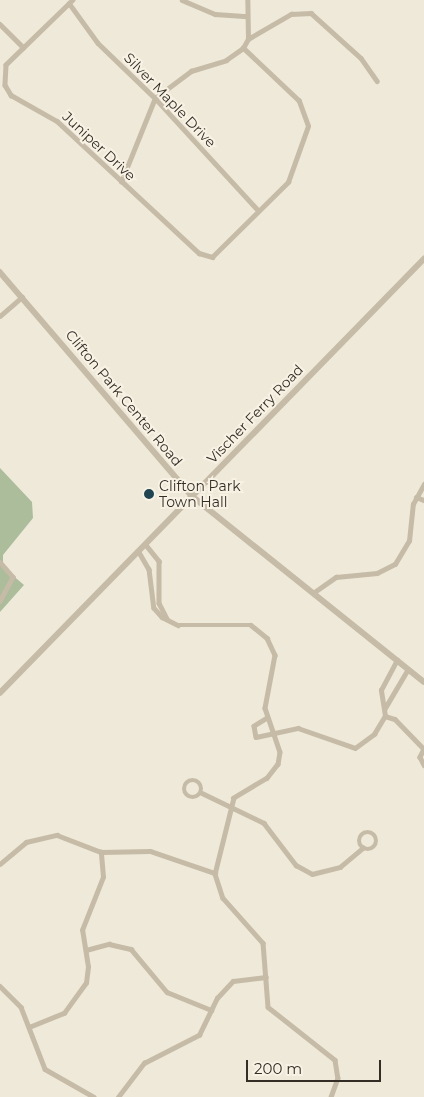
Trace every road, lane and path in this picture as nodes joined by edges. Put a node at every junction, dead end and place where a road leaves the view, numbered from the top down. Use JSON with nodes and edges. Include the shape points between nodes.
{"nodes":[{"id":1,"x":182,"y":0,"type":"edge"},
{"id":2,"x":247,"y":0,"type":"edge"},
{"id":3,"x":71,"y":2,"type":"edge"},
{"id":4,"x":247,"y":16,"type":"junction"},
{"id":5,"x":0,"y":24,"type":"edge"},
{"id":6,"x":248,"y":39,"type":"junction"},
{"id":7,"x":23,"y":47,"type":"junction"},
{"id":8,"x":243,"y":48,"type":"junction"},
{"id":9,"x":377,"y":81,"type":"dead end"},
{"id":10,"x":155,"y":98,"type":"junction"},
{"id":11,"x":121,"y":182,"type":"junction"},
{"id":12,"x":258,"y":210,"type":"junction"},
{"id":13,"x":424,"y":259,"type":"edge"},
{"id":14,"x":0,"y":272,"type":"edge"},
{"id":15,"x":22,"y":297,"type":"junction"},
{"id":16,"x":0,"y":316,"type":"edge"},
{"id":17,"x":424,"y":484,"type":"edge"},
{"id":18,"x":192,"y":496,"type":"junction"},
{"id":19,"x":416,"y":497,"type":"junction"},
{"id":20,"x":424,"y":500,"type":"edge"},
{"id":21,"x":146,"y":545,"type":"junction"},
{"id":22,"x":139,"y":552,"type":"junction"},
{"id":23,"x":0,"y":562,"type":"edge"},
{"id":24,"x":313,"y":593,"type":"junction"},
{"id":25,"x":0,"y":601,"type":"edge"},
{"id":26,"x":168,"y":620,"type":"junction"},
{"id":27,"x":397,"y":660,"type":"junction"},
{"id":28,"x":408,"y":670,"type":"junction"},
{"id":29,"x":424,"y":682,"type":"edge"},
{"id":30,"x":0,"y":693,"type":"edge"},
{"id":31,"x":385,"y":708,"type":"junction"},
{"id":32,"x":385,"y":716,"type":"junction"},
{"id":33,"x":267,"y":718,"type":"junction"},
{"id":34,"x":275,"y":735,"type":"junction"},
{"id":35,"x":424,"y":749,"type":"edge"},
{"id":36,"x":424,"y":765,"type":"edge"},
{"id":37,"x":202,"y":793,"type":"junction"},
{"id":38,"x":231,"y":806,"type":"junction"},
{"id":39,"x":363,"y":848,"type":"dead end"},
{"id":40,"x":101,"y":852,"type":"junction"},
{"id":41,"x":0,"y":864,"type":"edge"},
{"id":42,"x":215,"y":873,"type":"junction"},
{"id":43,"x":86,"y":950,"type":"junction"},
{"id":44,"x":266,"y":977,"type":"junction"},
{"id":45,"x":0,"y":986,"type":"edge"},
{"id":46,"x":211,"y":1010,"type":"junction"},
{"id":47,"x":29,"y":1027,"type":"junction"},
{"id":48,"x":94,"y":1097,"type":"edge"},
{"id":49,"x":118,"y":1097,"type":"edge"},
{"id":50,"x":330,"y":1097,"type":"edge"}],
"edges":[{"from":1,"to":4,"type":"street","via":[[206,12]]},
{"from":2,"to":4,"type":"street"},
{"from":3,"to":7,"type":"street","name":"Juniper Drive"},
{"from":3,"to":10,"type":"street","name":"Silver Maple Drive","via":[[98,44]]},
{"from":4,"to":6,"type":"street"},
{"from":5,"to":7,"type":"street"},
{"from":6,"to":8,"type":"street"},
{"from":6,"to":9,"type":"street","via":[[291,14],[311,13],[361,58]]},
{"from":7,"to":11,"type":"street","name":"Juniper Drive","via":[[2,75],[11,95],[57,121]]},
{"from":8,"to":10,"type":"street","via":[[226,60],[192,71]]},
{"from":8,"to":12,"type":"street","via":[[306,113],[296,167],[288,182]]},
{"from":10,"to":11,"type":"street"},
{"from":10,"to":12,"type":"street","name":"Silver Maple Drive"},
{"from":11,"to":12,"type":"street","name":"Juniper Drive","via":[[199,253],[212,257],[228,246]]},
{"from":13,"to":18,"type":"street","name":"Vischer Ferry Road"},
{"from":14,"to":15,"type":"street","name":"Clifton Park Center Road"},
{"from":15,"to":16,"type":"street"},
{"from":15,"to":18,"type":"street","name":"Clifton Park Center Road"},
{"from":17,"to":19,"type":"street"},
{"from":18,"to":21,"type":"street","name":"Vischer Ferry Road"},
{"from":18,"to":24,"type":"street","name":"Clifton Park Center Road"},
{"from":19,"to":20,"type":"street"},
{"from":19,"to":24,"type":"street","via":[[409,541],[395,564],[377,573],[336,577]]},
{"from":21,"to":22,"type":"street","name":"Vischer Ferry Road"},
{"from":21,"to":26,"type":"street","via":[[159,561],[160,602]]},
{"from":22,"to":26,"type":"street","via":[[148,569],[154,608]]},
{"from":22,"to":30,"type":"street","name":"Vischer Ferry Road"},
{"from":23,"to":25,"type":"street","via":[[13,577]]},
{"from":24,"to":27,"type":"street","name":"Clifton Park Center Road"},
{"from":26,"to":33,"type":"street","via":[[178,625],[243,623],[263,632],[275,660],[265,703]]},
{"from":27,"to":28,"type":"street","name":"Clifton Park Center Road"},
{"from":27,"to":31,"type":"street","via":[[381,690]]},
{"from":28,"to":29,"type":"street","name":"Clifton Park Center Road"},
{"from":28,"to":31,"type":"street"},
{"from":31,"to":32,"type":"street"},
{"from":32,"to":34,"type":"street","via":[[374,734],[355,748],[298,728]]},
{"from":32,"to":35,"type":"street","via":[[396,719]]},
{"from":33,"to":34,"type":"street"},
{"from":33,"to":34,"type":"street","via":[[254,726],[254,733],[263,738]]},
{"from":34,"to":38,"type":"street","via":[[280,752],[276,769],[240,792]]},
{"from":35,"to":36,"type":"street","via":[[420,757]]},
{"from":37,"to":37,"type":"street","via":[[197,780],[184,786],[191,798]]},
{"from":37,"to":38,"type":"street"},
{"from":38,"to":39,"type":"street","via":[[264,823],[296,865],[312,874],[340,867]]},
{"from":38,"to":42,"type":"street"},
{"from":40,"to":41,"type":"street","via":[[68,836],[47,836],[26,842]]},
{"from":40,"to":42,"type":"street","via":[[150,851]]},
{"from":40,"to":43,"type":"street","via":[[103,877],[82,930]]},
{"from":42,"to":44,"type":"street","via":[[223,898],[263,943]]},
{"from":43,"to":46,"type":"street","via":[[109,944],[131,949],[167,992]]},
{"from":43,"to":47,"type":"street","via":[[88,974],[74,1004],[51,1020]]},
{"from":44,"to":46,"type":"street","via":[[233,981]]},
{"from":44,"to":50,"type":"street","via":[[266,1001],[273,1014],[320,1044],[335,1060],[338,1078]]},
{"from":45,"to":47,"type":"street","via":[[21,1007]]},
{"from":46,"to":49,"type":"street","via":[[199,1035],[144,1063]]},
{"from":47,"to":48,"type":"street","via":[[50,1074]]}]}
